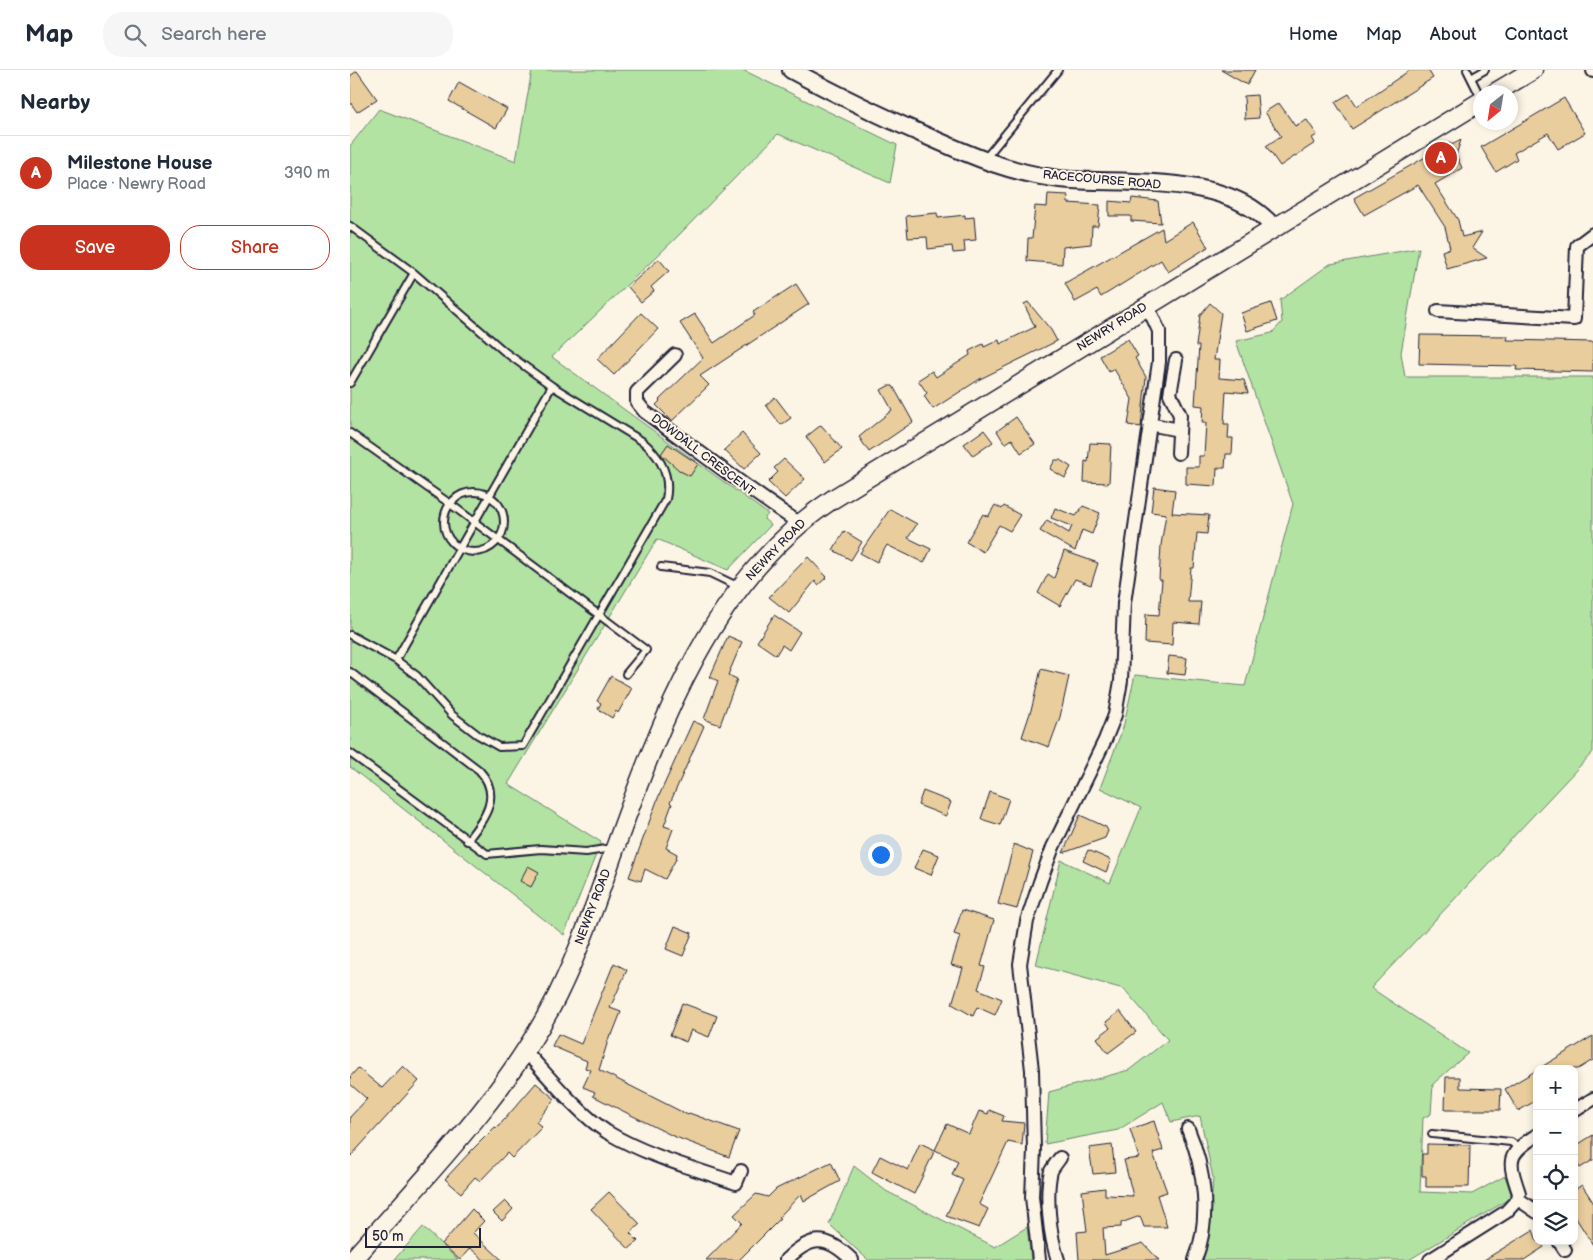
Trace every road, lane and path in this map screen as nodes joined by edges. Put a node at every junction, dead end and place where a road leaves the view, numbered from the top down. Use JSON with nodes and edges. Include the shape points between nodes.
{"nodes":[{"id":1,"x":791,"y":70,"type":"edge"},
{"id":2,"x":1058,"y":70,"type":"edge"},
{"id":3,"x":1467,"y":70,"type":"edge"},
{"id":4,"x":1486,"y":70,"type":"edge"},
{"id":5,"x":1533,"y":70,"type":"edge"},
{"id":6,"x":1471,"y":78,"type":"junction"},
{"id":7,"x":1474,"y":85,"type":"edge"},
{"id":8,"x":1508,"y":85,"type":"edge"},
{"id":9,"x":1473,"y":106,"type":"edge"},
{"id":10,"x":983,"y":161,"type":"junction"},
{"id":11,"x":350,"y":226,"type":"edge"},
{"id":12,"x":1274,"y":228,"type":"junction"},
{"id":13,"x":1593,"y":234,"type":"edge"},
{"id":14,"x":414,"y":273,"type":"junction"},
{"id":15,"x":1147,"y":305,"type":"junction"},
{"id":16,"x":1438,"y":311,"type":"dead end"},
{"id":17,"x":674,"y":356,"type":"dead end"},
{"id":18,"x":1176,"y":360,"type":"dead end"},
{"id":19,"x":350,"y":383,"type":"edge"},
{"id":20,"x":552,"y":386,"type":"junction"},
{"id":21,"x":1149,"y":424,"type":"junction"},
{"id":22,"x":1179,"y":430,"type":"junction"},
{"id":23,"x":350,"y":433,"type":"edge"},
{"id":24,"x":1178,"y":453,"type":"dead end"},
{"id":25,"x":489,"y":495,"type":"junction"},
{"id":26,"x":449,"y":503,"type":"junction"},
{"id":27,"x":474,"y":522,"type":"junction"},
{"id":28,"x":799,"y":523,"type":"junction"},
{"id":29,"x":498,"y":540,"type":"junction"},
{"id":30,"x":460,"y":549,"type":"junction"},
{"id":31,"x":661,"y":567,"type":"dead end"},
{"id":32,"x":741,"y":588,"type":"junction"},
{"id":33,"x":599,"y":616,"type":"junction"},
{"id":34,"x":350,"y":635,"type":"edge"},
{"id":35,"x":396,"y":660,"type":"junction"},
{"id":36,"x":350,"y":672,"type":"edge"},
{"id":37,"x":626,"y":674,"type":"dead end"},
{"id":38,"x":350,"y":753,"type":"edge"},
{"id":39,"x":466,"y":841,"type":"junction"},
{"id":40,"x":615,"y":847,"type":"junction"},
{"id":41,"x":525,"y":1051,"type":"junction"},
{"id":42,"x":1593,"y":1099,"type":"edge"},
{"id":43,"x":1576,"y":1110,"type":"edge"},
{"id":44,"x":1188,"y":1129,"type":"dead end"},
{"id":45,"x":1432,"y":1134,"type":"dead end"},
{"id":46,"x":1533,"y":1138,"type":"edge"},
{"id":47,"x":1518,"y":1147,"type":"junction"},
{"id":48,"x":1060,"y":1158,"type":"dead end"},
{"id":49,"x":741,"y":1171,"type":"dead end"},
{"id":50,"x":1518,"y":1199,"type":"junction"},
{"id":51,"x":1533,"y":1209,"type":"edge"},
{"id":52,"x":352,"y":1260,"type":"edge"},
{"id":53,"x":786,"y":1260,"type":"edge"},
{"id":54,"x":852,"y":1260,"type":"edge"},
{"id":55,"x":1039,"y":1260,"type":"edge"},
{"id":56,"x":1058,"y":1260,"type":"edge"},
{"id":57,"x":1195,"y":1260,"type":"edge"},
{"id":58,"x":1430,"y":1260,"type":"edge"}],
"edges":[{"from":1,"to":10,"type":"street","name":"RACECOURSE ROAD","via":[[849,102]]},
{"from":2,"to":10,"type":"lane"},
{"from":3,"to":6,"type":"lane"},
{"from":4,"to":6,"type":"lane"},
{"from":5,"to":8,"type":"main road"},
{"from":6,"to":7,"type":"lane"},
{"from":9,"to":12,"type":"main road","name":"NEWRY ROAD"},
{"from":10,"to":12,"type":"street","name":"RACECOURSE ROAD","via":[[1009,170],[1068,180],[1177,185],[1212,191],[1255,210]]},
{"from":11,"to":14,"type":"lane"},
{"from":12,"to":15,"type":"main road","name":"NEWRY ROAD"},
{"from":13,"to":16,"type":"street","via":[[1577,246],[1574,319]]},
{"from":14,"to":19,"type":"lane"},
{"from":14,"to":20,"type":"lane","via":[[499,347]]},
{"from":15,"to":21,"type":"street","via":[[1159,331],[1159,362]]},
{"from":15,"to":28,"type":"main road","name":"NEWRY ROAD","via":[[833,498]]},
{"from":17,"to":28,"type":"street","name":"DOWDALL CRESCENT","via":[[637,392],[637,402],[644,412],[757,496]]},
{"from":18,"to":22,"type":"street","via":[[1170,394],[1180,415]]},
{"from":20,"to":25,"type":"lane"},
{"from":20,"to":33,"type":"lane","via":[[652,449],[660,460],[667,481],[666,499]]},
{"from":21,"to":22,"type":"street"},
{"from":21,"to":55,"type":"street","via":[[1124,603],[1121,681],[1115,715],[1053,847],[1027,921],[1020,964],[1032,1070],[1032,1197]]},
{"from":22,"to":24,"type":"street"},
{"from":23,"to":26,"type":"lane"},
{"from":25,"to":26,"type":"lane","via":[[471,491]]},
{"from":25,"to":27,"type":"lane"},
{"from":25,"to":29,"type":"lane","via":[[504,515]]},
{"from":26,"to":27,"type":"lane"},
{"from":26,"to":30,"type":"lane","via":[[444,528],[452,544]]},
{"from":27,"to":29,"type":"lane"},
{"from":27,"to":30,"type":"lane"},
{"from":28,"to":32,"type":"main road","name":"NEWRY ROAD","via":[[758,564]]},
{"from":29,"to":30,"type":"lane","via":[[485,550],[467,552]]},
{"from":29,"to":33,"type":"lane"},
{"from":30,"to":35,"type":"lane"},
{"from":31,"to":32,"type":"lane","via":[[710,573]]},
{"from":32,"to":40,"type":"main road","name":"NEWRY ROAD","via":[[692,659],[668,711]]},
{"from":33,"to":35,"type":"lane","via":[[523,746],[498,747],[478,735],[452,715],[417,676]]},
{"from":33,"to":37,"type":"lane","via":[[646,650]]},
{"from":34,"to":35,"type":"lane"},
{"from":36,"to":39,"type":"lane","via":[[487,778],[490,788],[488,808],[484,819]]},
{"from":38,"to":39,"type":"lane"},
{"from":39,"to":40,"type":"lane","via":[[487,854],[541,850],[586,852]]},
{"from":40,"to":41,"type":"main road","name":"NEWRY ROAD","via":[[561,987]]},
{"from":41,"to":49,"type":"street","via":[[606,1131],[637,1148],[736,1183]]},
{"from":41,"to":52,"type":"main road","name":"NEWRY ROAD","via":[[438,1162]]},
{"from":42,"to":43,"type":"street"},
{"from":44,"to":57,"type":"street","via":[[1203,1182],[1203,1231]]},
{"from":45,"to":47,"type":"lane","via":[[1511,1142]]},
{"from":46,"to":47,"type":"street"},
{"from":47,"to":50,"type":"street","via":[[1511,1171]]},
{"from":48,"to":56,"type":"street","via":[[1052,1169],[1049,1186],[1052,1244]]},
{"from":50,"to":51,"type":"street"},
{"from":50,"to":58,"type":"street","via":[[1506,1212]]},
{"from":53,"to":54,"type":"street","via":[[810,1241],[826,1241]]}]}
